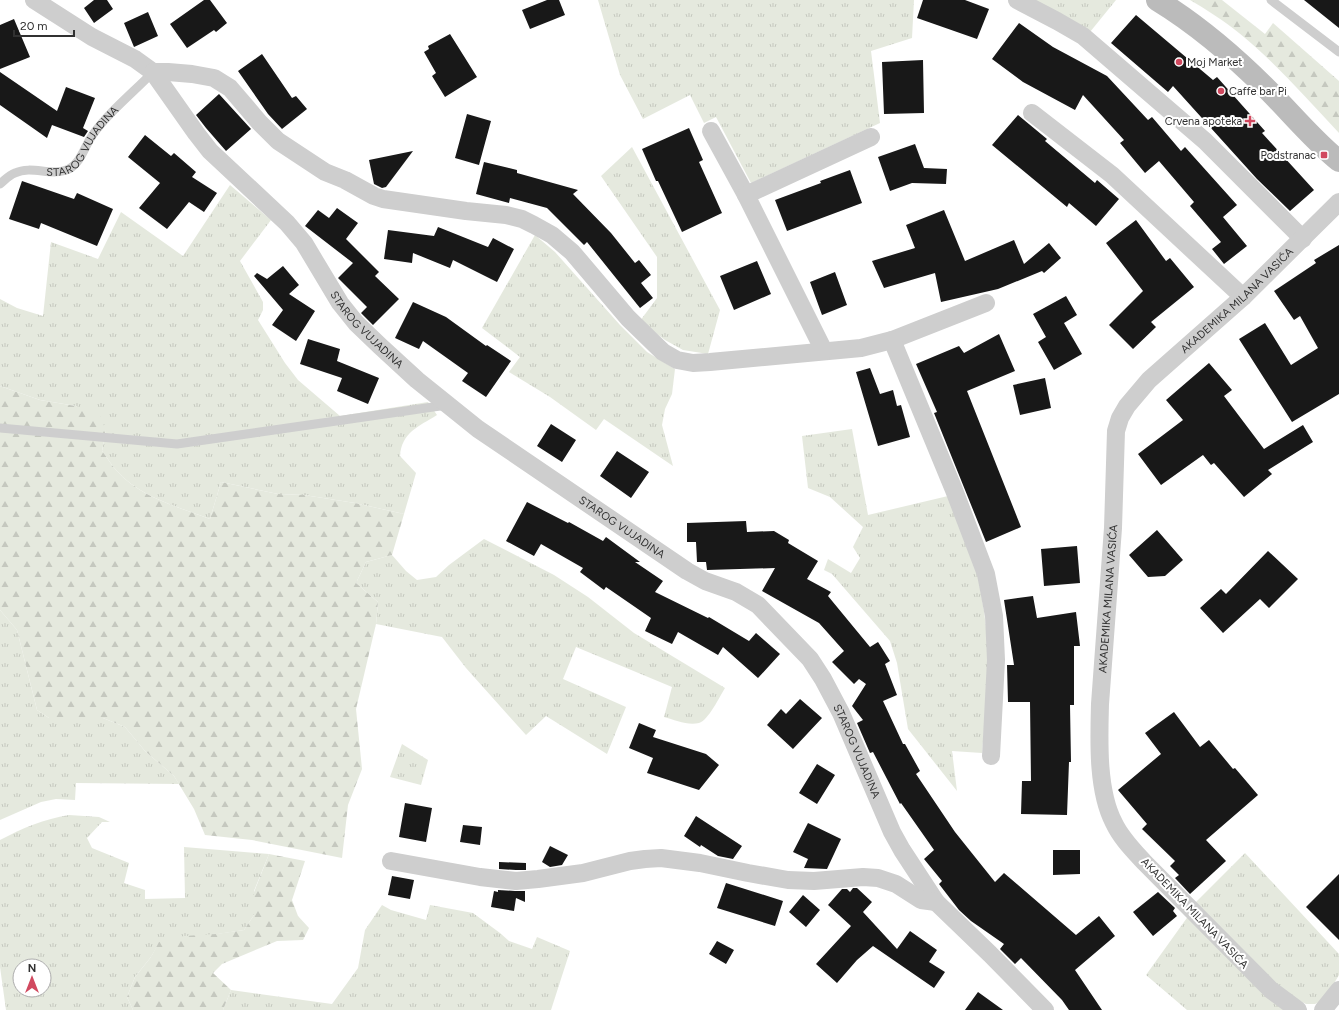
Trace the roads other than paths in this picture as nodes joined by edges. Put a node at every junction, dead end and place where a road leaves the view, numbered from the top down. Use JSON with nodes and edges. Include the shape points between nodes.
{"nodes":[{"id":1,"x":34,"y":0,"type":"edge"},
{"id":2,"x":1018,"y":0,"type":"edge"},
{"id":3,"x":1157,"y":0,"type":"edge"},
{"id":4,"x":1271,"y":0,"type":"edge"},
{"id":5,"x":1339,"y":52,"type":"edge"},
{"id":6,"x":153,"y":72,"type":"junction"},
{"id":7,"x":1032,"y":113,"type":"dead end"},
{"id":8,"x":711,"y":131,"type":"dead end"},
{"id":9,"x":871,"y":137,"type":"dead end"},
{"id":10,"x":1339,"y":161,"type":"edge"},
{"id":11,"x":0,"y":184,"type":"edge"},
{"id":12,"x":746,"y":195,"type":"junction"},
{"id":13,"x":1339,"y":202,"type":"edge"},
{"id":14,"x":1302,"y":239,"type":"junction"},
{"id":15,"x":1243,"y":297,"type":"junction"},
{"id":16,"x":986,"y":303,"type":"dead end"},
{"id":17,"x":892,"y":340,"type":"junction"},
{"id":18,"x":824,"y":351,"type":"junction"},
{"id":19,"x":448,"y":404,"type":"junction"},
{"id":20,"x":0,"y":428,"type":"edge"},
{"id":21,"x":991,"y":756,"type":"dead end"},
{"id":22,"x":391,"y":861,"type":"dead end"},
{"id":23,"x":936,"y":902,"type":"junction"},
{"id":24,"x":1339,"y":990,"type":"edge"},
{"id":25,"x":1045,"y":1010,"type":"edge"},
{"id":26,"x":1298,"y":1010,"type":"edge"},
{"id":27,"x":1323,"y":1010,"type":"edge"}],
"edges":[{"from":1,"to":6,"type":"street","name":"STAROG VUJADINA"},
{"from":2,"to":14,"type":"street","via":[[1083,36],[1205,141]]},
{"from":3,"to":10,"type":"street","via":[[1183,16],[1238,61]]},
{"from":4,"to":5,"type":"lane"},
{"from":6,"to":11,"type":"lane","name":"STAROG VUJADINA","via":[[99,127],[80,159],[70,168],[51,172],[25,170],[14,173]]},
{"from":6,"to":18,"type":"street","via":[[214,78],[230,88],[278,141],[325,172],[374,196],[506,215],[534,225],[552,235],[572,252],[645,336],[677,360],[693,364]]},
{"from":6,"to":19,"type":"street","name":"STAROG VUJADINA","via":[[210,151],[287,223],[304,243],[340,303],[356,323]]},
{"from":7,"to":15,"type":"street","via":[[1112,175]]},
{"from":8,"to":12,"type":"street"},
{"from":9,"to":12,"type":"street"},
{"from":12,"to":18,"type":"street"},
{"from":13,"to":14,"type":"street","name":"AKADEMIKA MILANA VASIĆA"},
{"from":14,"to":15,"type":"street","name":"AKADEMIKA MILANA VASIĆA"},
{"from":15,"to":26,"type":"street","name":"AKADEMIKA MILANA VASIĆA","via":[[1149,380],[1126,406],[1116,431],[1113,528],[1099,721],[1102,787],[1114,824],[1126,842],[1271,990]]},
{"from":16,"to":17,"type":"street"},
{"from":17,"to":18,"type":"street","via":[[861,348]]},
{"from":17,"to":21,"type":"street","via":[[986,574],[994,616],[996,660]]},
{"from":19,"to":20,"type":"lane","via":[[177,444]]},
{"from":19,"to":23,"type":"street","name":"STAROG VUJADINA","via":[[478,429],[687,571],[750,600],[786,634],[810,659],[823,679],[857,748],[892,832]]},
{"from":22,"to":23,"type":"street","via":[[516,881],[583,873],[630,861],[661,858],[788,880],[878,878],[896,884],[921,900]]},
{"from":23,"to":25,"type":"street","name":"STAROG VUJADINA"},
{"from":24,"to":27,"type":"street"}]}
